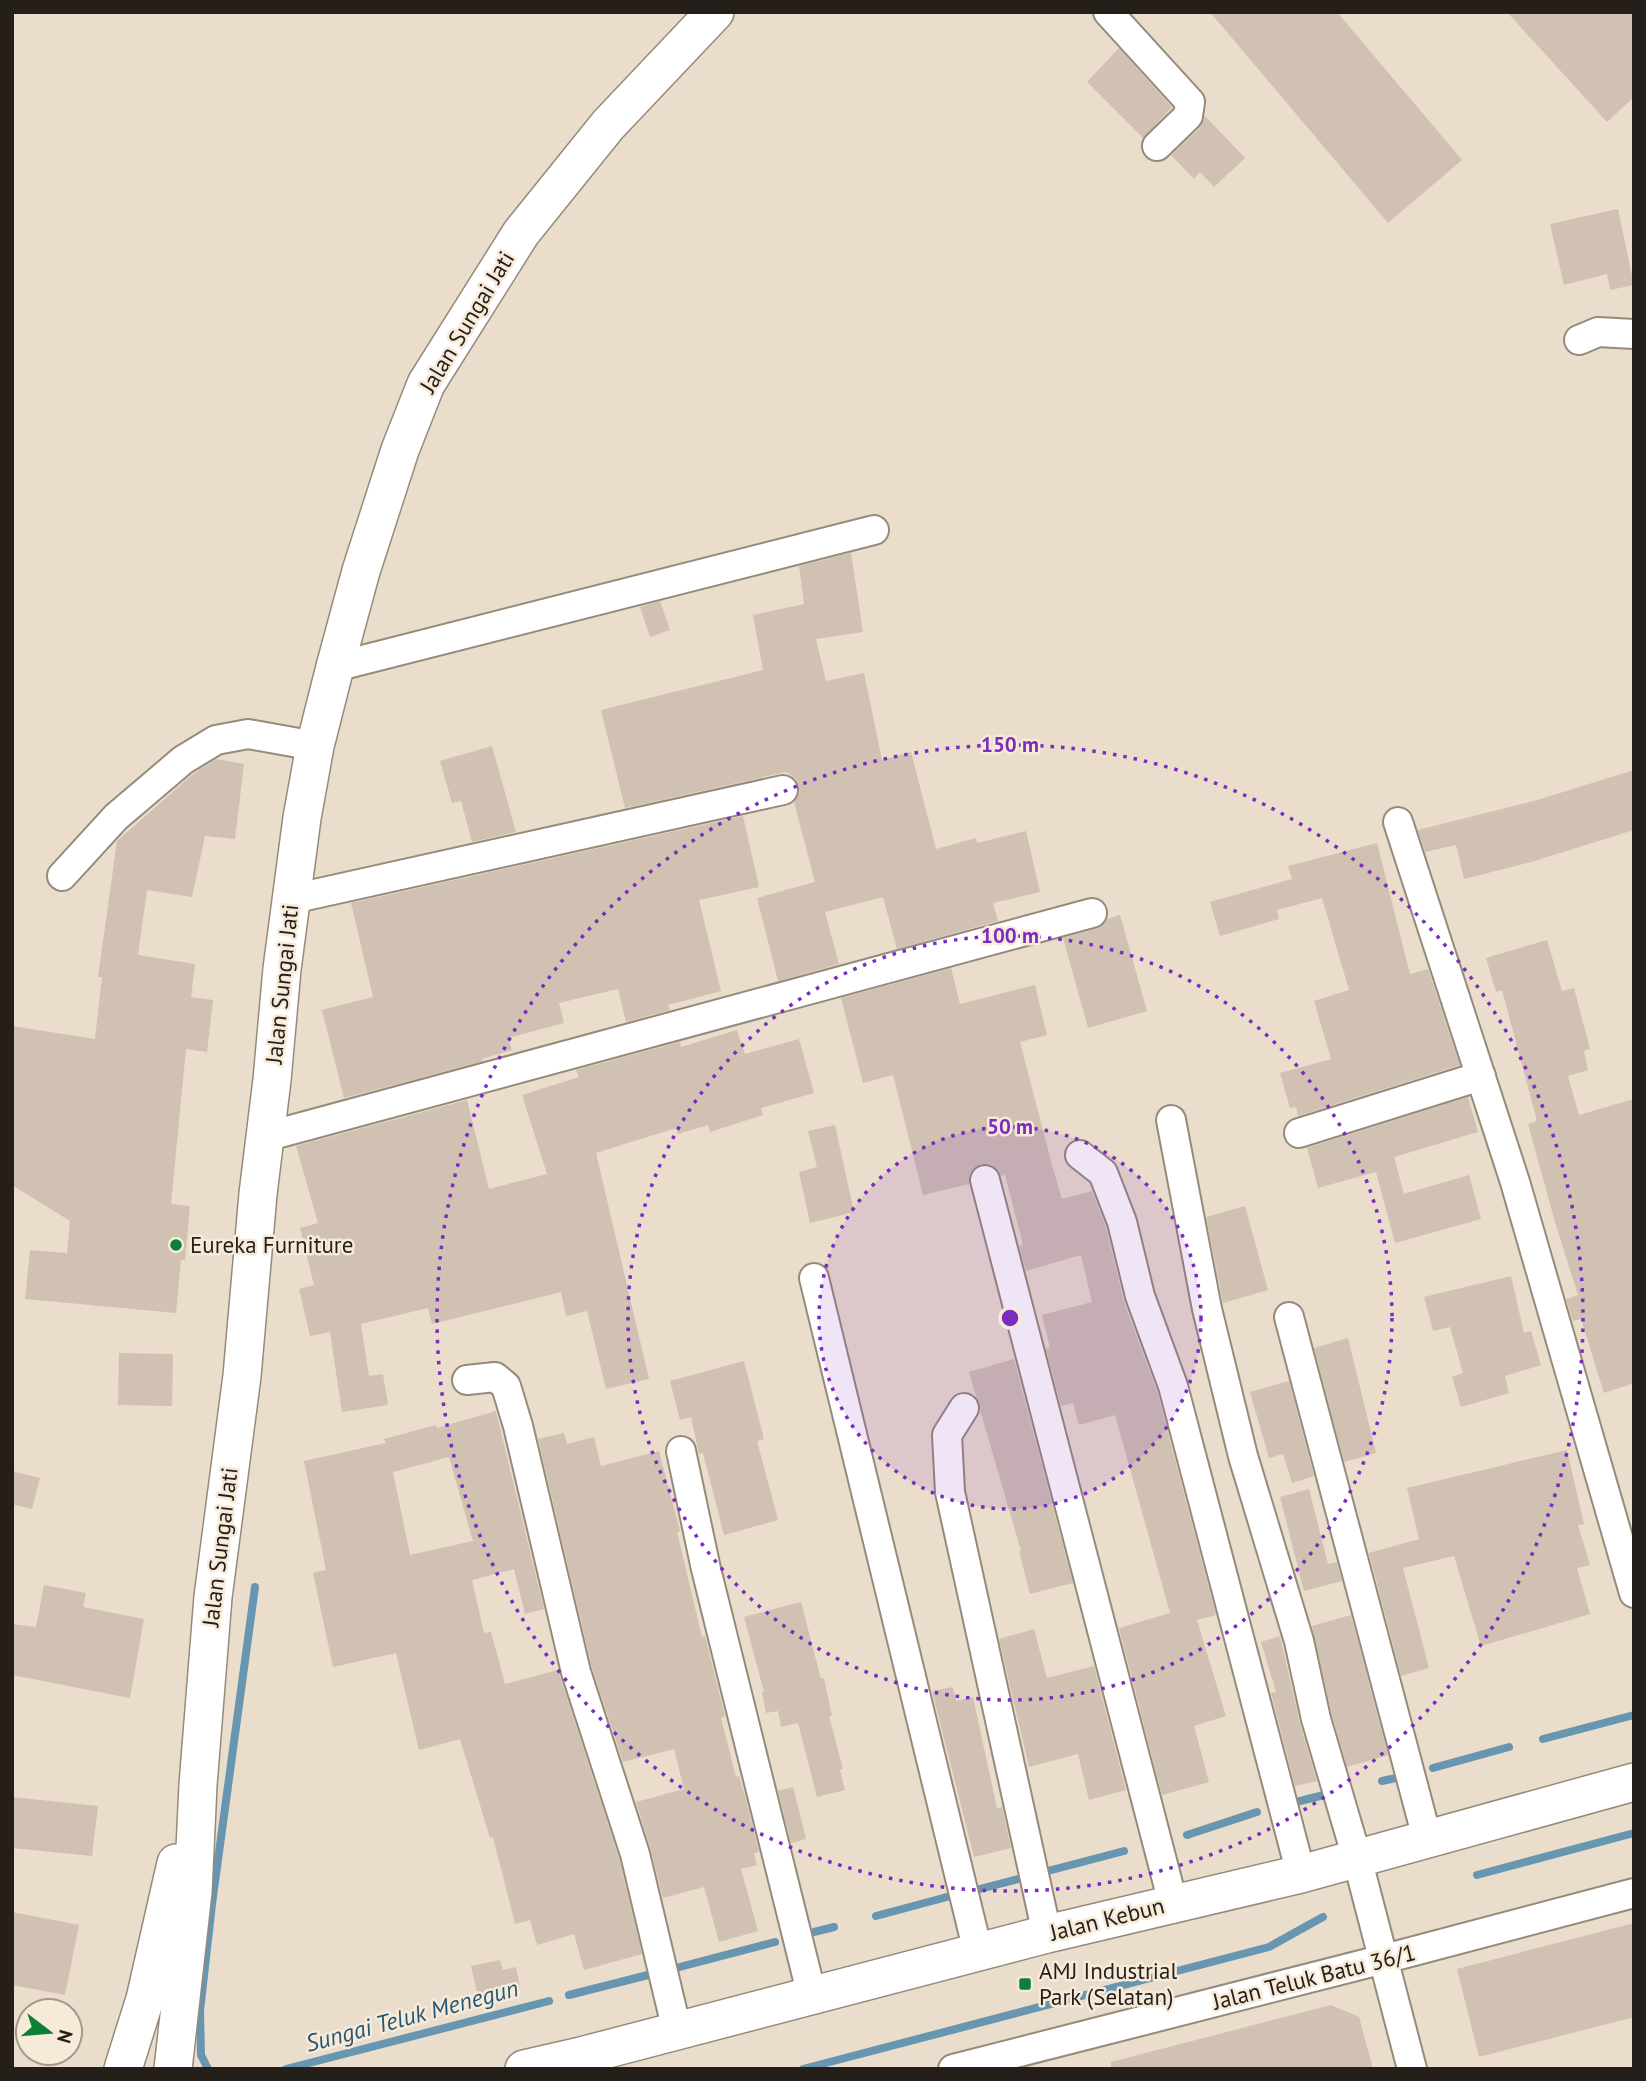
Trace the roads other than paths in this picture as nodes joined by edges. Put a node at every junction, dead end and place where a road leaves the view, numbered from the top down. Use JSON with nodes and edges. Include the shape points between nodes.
{"nodes":[{"id":1,"x":715,"y":12,"type":"edge"},
{"id":2,"x":1108,"y":12,"type":"edge"},
{"id":3,"x":1157,"y":146,"type":"dead end"},
{"id":4,"x":1634,"y":334,"type":"edge"},
{"id":5,"x":1579,"y":340,"type":"dead end"},
{"id":6,"x":874,"y":530,"type":"dead end"},
{"id":7,"x":335,"y":667,"type":"junction"},
{"id":8,"x":315,"y":746,"type":"junction"},
{"id":9,"x":783,"y":790,"type":"dead end"},
{"id":10,"x":1398,"y":822,"type":"dead end"},
{"id":11,"x":62,"y":876,"type":"dead end"},
{"id":12,"x":292,"y":899,"type":"junction"},
{"id":13,"x":1092,"y":913,"type":"dead end"},
{"id":14,"x":1481,"y":1076,"type":"junction"},
{"id":15,"x":1171,"y":1120,"type":"dead end"},
{"id":16,"x":1299,"y":1133,"type":"dead end"},
{"id":17,"x":265,"y":1137,"type":"junction"},
{"id":18,"x":1080,"y":1155,"type":"dead end"},
{"id":19,"x":985,"y":1180,"type":"dead end"},
{"id":20,"x":814,"y":1278,"type":"dead end"},
{"id":21,"x":1289,"y":1317,"type":"dead end"},
{"id":22,"x":467,"y":1380,"type":"dead end"},
{"id":23,"x":964,"y":1408,"type":"dead end"},
{"id":24,"x":681,"y":1451,"type":"dead end"},
{"id":25,"x":1631,"y":1575,"type":"edge"},
{"id":26,"x":1634,"y":1782,"type":"edge"},
{"id":27,"x":198,"y":1785,"type":"junction"},
{"id":28,"x":1427,"y":1838,"type":"junction"},
{"id":29,"x":1357,"y":1858,"type":"junction"},
{"id":30,"x":1301,"y":1874,"type":"junction"},
{"id":31,"x":1634,"y":1893,"type":"edge"},
{"id":32,"x":1173,"y":1903,"type":"junction"},
{"id":33,"x":1047,"y":1934,"type":"junction"},
{"id":34,"x":978,"y":1952,"type":"junction"},
{"id":35,"x":1384,"y":1959,"type":"junction"},
{"id":36,"x":812,"y":1996,"type":"junction"},
{"id":37,"x":677,"y":2031,"type":"junction"},
{"id":38,"x":566,"y":2062,"type":"edge"},
{"id":39,"x":123,"y":2069,"type":"edge"},
{"id":40,"x":173,"y":2069,"type":"edge"},
{"id":41,"x":524,"y":2069,"type":"edge"},
{"id":42,"x":953,"y":2069,"type":"edge"},
{"id":43,"x":1412,"y":2069,"type":"edge"}],
"edges":[{"from":1,"to":7,"type":"main road","name":"Jalan Sungai Jati","via":[[608,125],[521,233],[426,384],[361,570]]},
{"from":2,"to":3,"type":"street","via":[[1190,102],[1188,116]]},
{"from":4,"to":5,"type":"street","via":[[1598,332]]},
{"from":6,"to":7,"type":"street"},
{"from":7,"to":8,"type":"main road","name":"Jalan Sungai Jati"},
{"from":8,"to":11,"type":"street","via":[[248,734],[216,740],[183,760],[116,817]]},
{"from":8,"to":12,"type":"main road","name":"Jalan Sungai Jati"},
{"from":9,"to":12,"type":"street"},
{"from":10,"to":14,"type":"street"},
{"from":12,"to":17,"type":"main road","name":"Jalan Sungai Jati"},
{"from":13,"to":17,"type":"street"},
{"from":14,"to":16,"type":"street"},
{"from":14,"to":25,"type":"street"},
{"from":15,"to":29,"type":"street","via":[[1207,1309],[1243,1456]]},
{"from":17,"to":27,"type":"main road","name":"Jalan Sungai Jati","via":[[242,1376],[213,1597]]},
{"from":18,"to":30,"type":"street","via":[[1103,1173],[1173,1386]]},
{"from":19,"to":32,"type":"street"},
{"from":20,"to":34,"type":"street"},
{"from":21,"to":28,"type":"street"},
{"from":22,"to":37,"type":"street","via":[[495,1377],[506,1386],[576,1672],[635,1854]]},
{"from":23,"to":33,"type":"street","via":[[947,1435],[950,1492]]},
{"from":24,"to":36,"type":"street"},
{"from":26,"to":28,"type":"main road","name":"Jalan Kebun"},
{"from":27,"to":39,"type":"main road"},
{"from":27,"to":40,"type":"main road","name":"Jalan Sungai Jati"},
{"from":28,"to":29,"type":"main road","name":"Jalan Kebun"},
{"from":29,"to":30,"type":"main road","name":"Jalan Kebun"},
{"from":29,"to":35,"type":"street"},
{"from":30,"to":32,"type":"main road","name":"Jalan Kebun"},
{"from":31,"to":35,"type":"street","name":"Jalan Teluk Batu 36/1"},
{"from":32,"to":33,"type":"main road","name":"Jalan Kebun"},
{"from":33,"to":34,"type":"main road","name":"Jalan Kebun"},
{"from":34,"to":36,"type":"main road","name":"Jalan Kebun"},
{"from":35,"to":42,"type":"street","name":"Jalan Teluk Batu 36/1"},
{"from":35,"to":43,"type":"street"},
{"from":36,"to":37,"type":"main road","name":"Jalan Kebun"},
{"from":37,"to":38,"type":"main road","name":"Jalan Kebun"},
{"from":38,"to":41,"type":"main road","name":"Jalan Kebun"}]}
